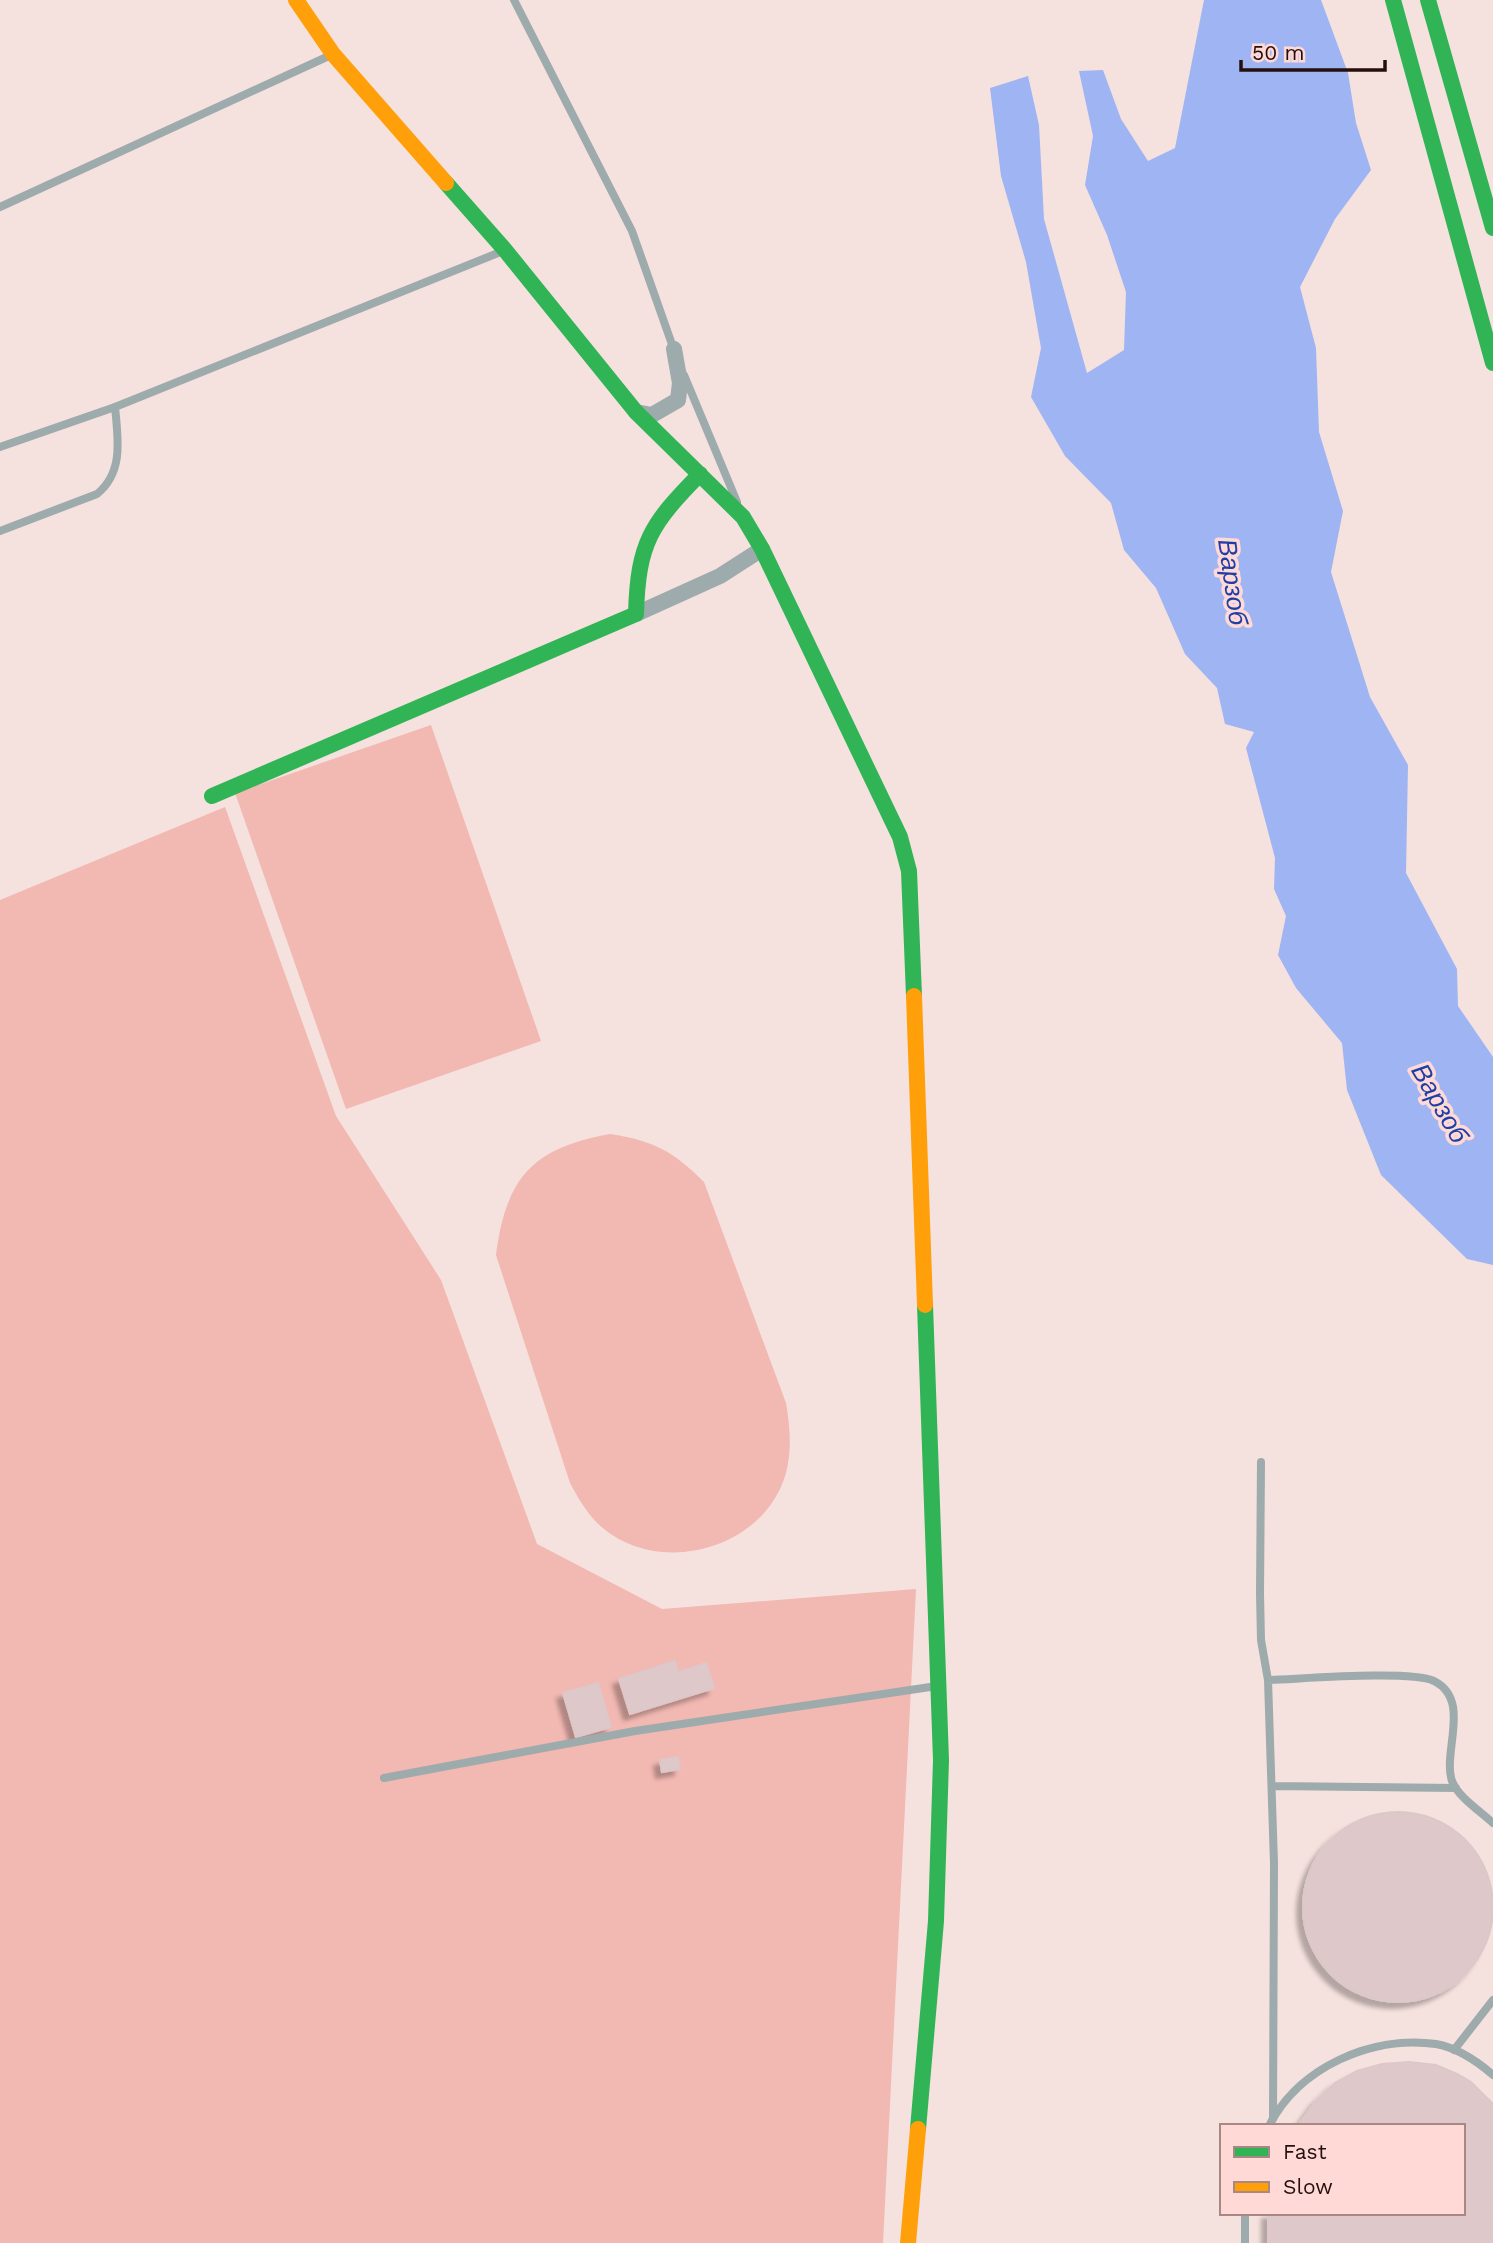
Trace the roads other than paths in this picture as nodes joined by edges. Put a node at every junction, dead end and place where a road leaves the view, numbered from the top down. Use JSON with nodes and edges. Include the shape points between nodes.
{"nodes":[{"id":1,"x":296,"y":0,"type":"edge"},
{"id":2,"x":514,"y":0,"type":"edge"},
{"id":3,"x":1393,"y":0,"type":"edge"},
{"id":4,"x":1428,"y":0,"type":"edge"},
{"id":5,"x":333,"y":54,"type":"junction"},
{"id":6,"x":0,"y":208,"type":"edge"},
{"id":7,"x":1493,"y":228,"type":"edge"},
{"id":8,"x":505,"y":250,"type":"junction"},
{"id":9,"x":674,"y":349,"type":"junction"},
{"id":10,"x":1493,"y":363,"type":"edge"},
{"id":11,"x":115,"y":407,"type":"junction"},
{"id":12,"x":636,"y":412,"type":"junction"},
{"id":13,"x":0,"y":447,"type":"edge"},
{"id":14,"x":700,"y":474,"type":"junction"},
{"id":15,"x":743,"y":517,"type":"junction"},
{"id":16,"x":0,"y":531,"type":"edge"},
{"id":17,"x":762,"y":549,"type":"junction"},
{"id":18,"x":636,"y":614,"type":"junction"},
{"id":19,"x":212,"y":796,"type":"dead end"},
{"id":20,"x":1261,"y":1462,"type":"dead end"},
{"id":21,"x":1268,"y":1680,"type":"junction"},
{"id":22,"x":940,"y":1685,"type":"junction"},
{"id":23,"x":384,"y":1779,"type":"dead end"},
{"id":24,"x":1272,"y":1786,"type":"junction"},
{"id":25,"x":1456,"y":1788,"type":"junction"},
{"id":26,"x":1493,"y":1823,"type":"edge"},
{"id":27,"x":1493,"y":2000,"type":"edge"},
{"id":28,"x":1454,"y":2050,"type":"junction"},
{"id":29,"x":1493,"y":2075,"type":"edge"},
{"id":30,"x":1271,"y":2122,"type":"edge"},
{"id":31,"x":1245,"y":2215,"type":"edge"},
{"id":32,"x":908,"y":2243,"type":"edge"},
{"id":33,"x":1245,"y":2243,"type":"edge"}],
"edges":[{"from":1,"to":5,"type":"street"},
{"from":2,"to":9,"type":"lane","via":[[632,231]]},
{"from":3,"to":10,"type":"street"},
{"from":4,"to":7,"type":"street"},
{"from":5,"to":6,"type":"lane"},
{"from":5,"to":8,"type":"street"},
{"from":8,"to":11,"type":"lane"},
{"from":8,"to":12,"type":"street"},
{"from":9,"to":12,"type":"street","via":[[678,400],[652,415]]},
{"from":9,"to":15,"type":"lane"},
{"from":11,"to":13,"type":"lane"},
{"from":11,"to":16,"type":"lane","via":[[119,442],[116,470],[108,485],[97,494]]},
{"from":12,"to":14,"type":"street"},
{"from":14,"to":15,"type":"street"},
{"from":14,"to":18,"type":"street","via":[[659,516],[643,544],[636,569]]},
{"from":15,"to":17,"type":"street"},
{"from":17,"to":18,"type":"street","via":[[720,576]]},
{"from":17,"to":22,"type":"street","via":[[900,837],[908,871]]},
{"from":18,"to":19,"type":"street"},
{"from":20,"to":21,"type":"lane","via":[[1259,1594]]},
{"from":21,"to":24,"type":"lane"},
{"from":21,"to":25,"type":"lane","via":[[1407,1676],[1432,1681],[1445,1689],[1453,1709],[1451,1777]]},
{"from":22,"to":23,"type":"lane","via":[[635,1731]]},
{"from":22,"to":32,"type":"street","via":[[936,1921]]},
{"from":24,"to":25,"type":"lane"},
{"from":24,"to":30,"type":"lane"},
{"from":25,"to":26,"type":"lane"},
{"from":27,"to":28,"type":"lane"},
{"from":28,"to":29,"type":"lane"},
{"from":28,"to":30,"type":"lane","via":[[1424,2044],[1356,2050],[1301,2085]]},
{"from":31,"to":33,"type":"lane"}]}
